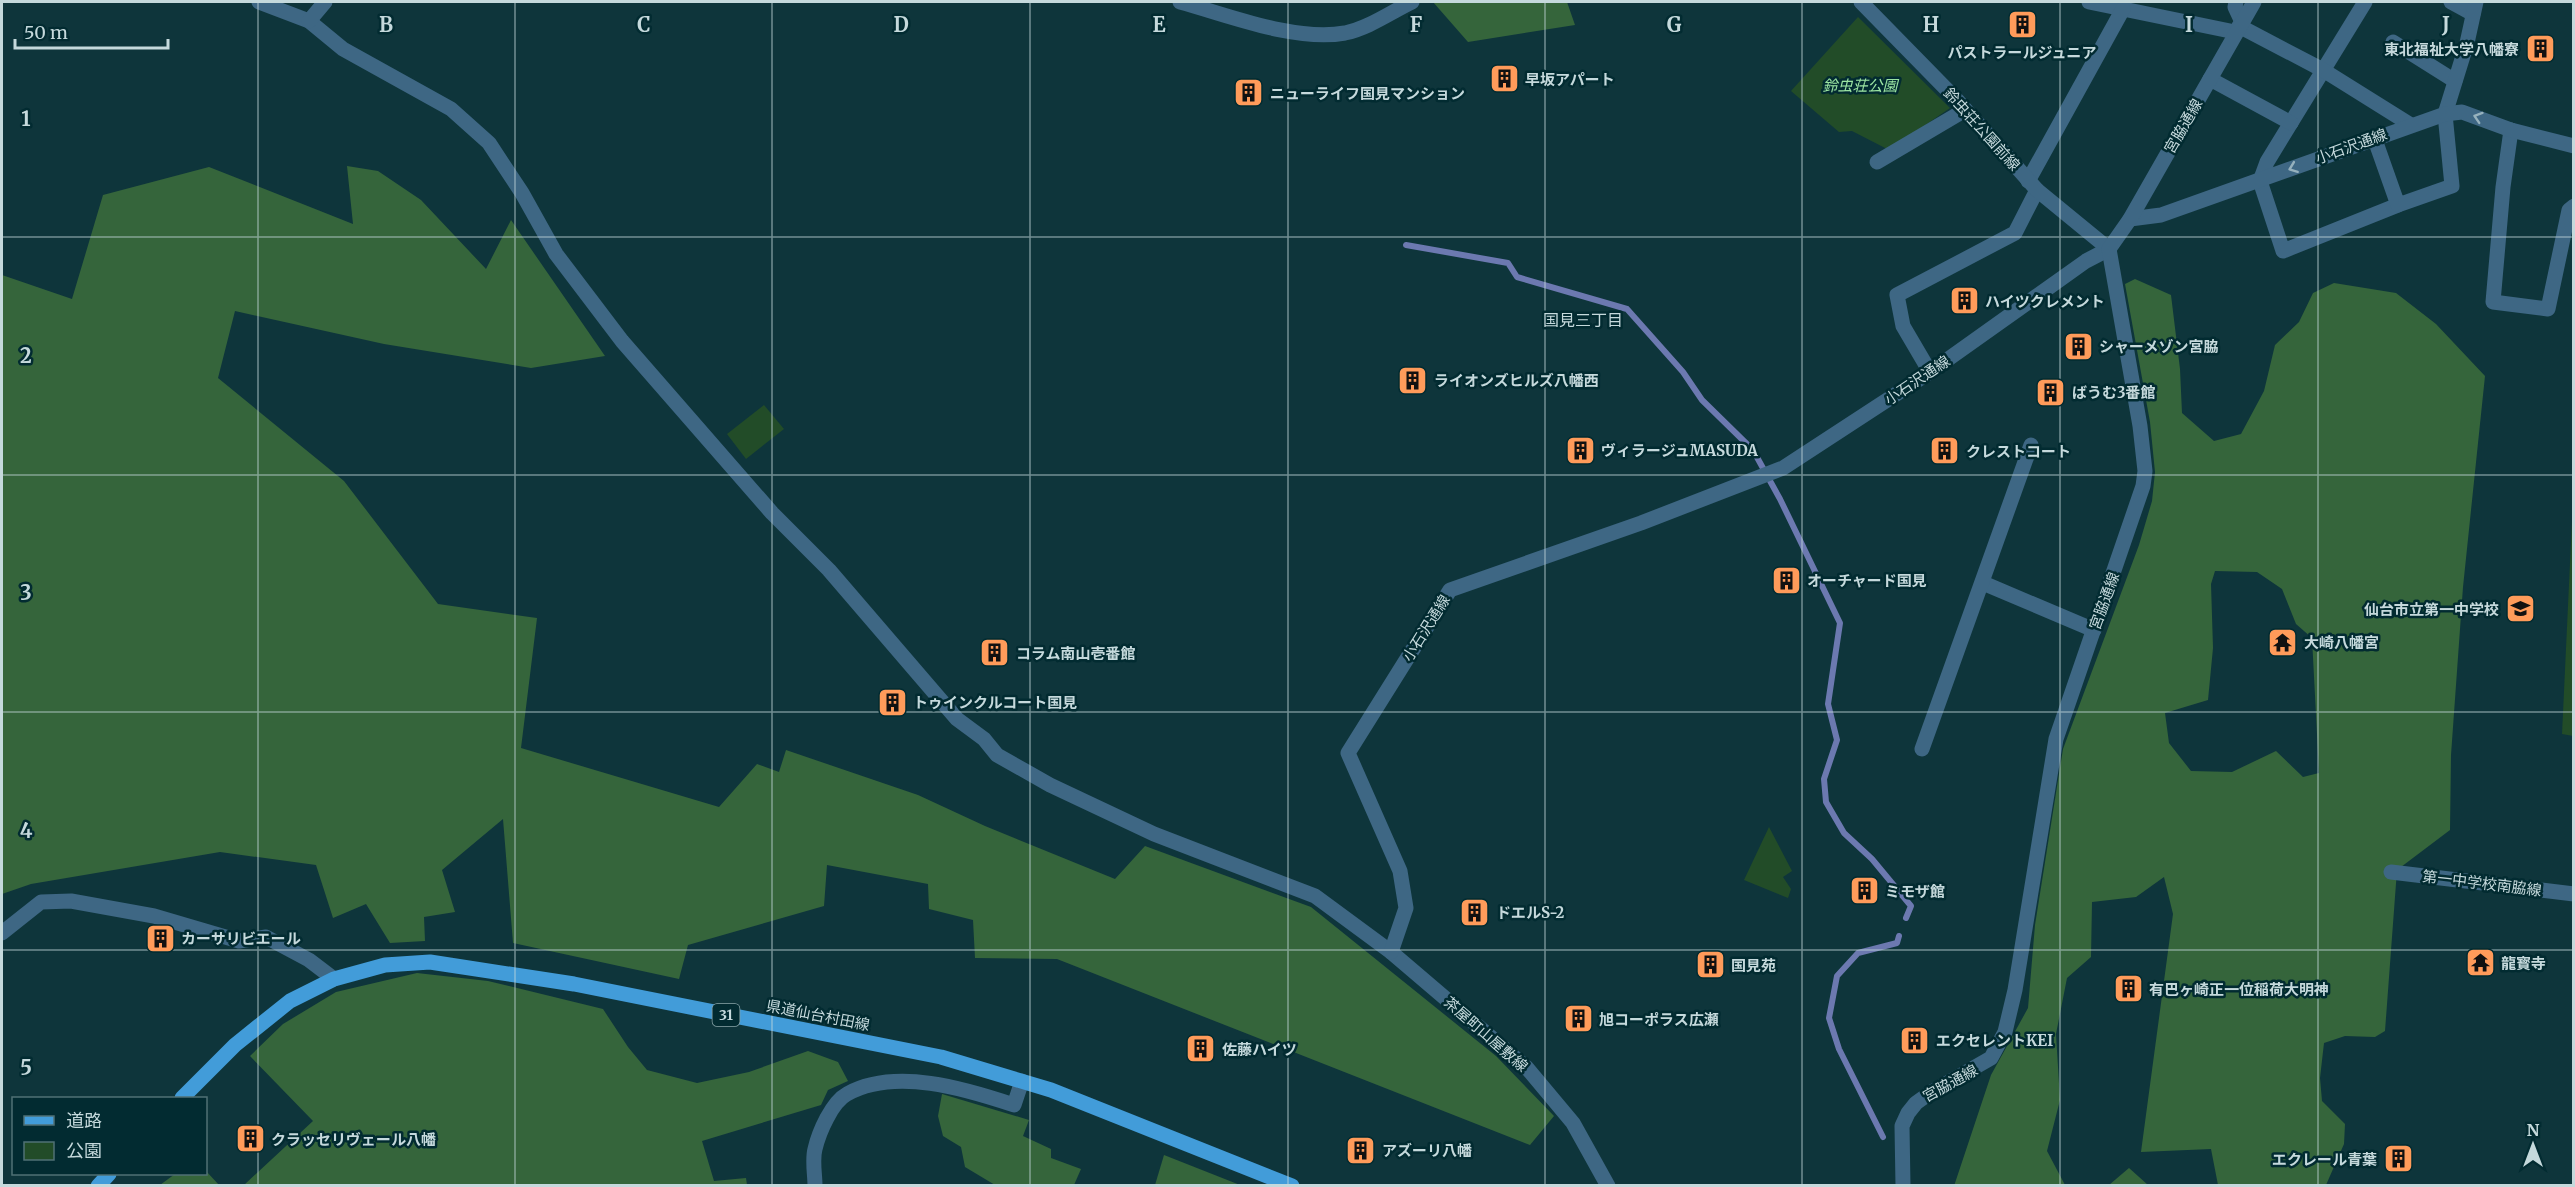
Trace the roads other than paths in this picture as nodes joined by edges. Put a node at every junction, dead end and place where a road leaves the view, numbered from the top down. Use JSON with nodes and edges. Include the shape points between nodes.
{"nodes":[{"id":1,"x":259,"y":2,"type":"edge"},
{"id":2,"x":325,"y":2,"type":"edge"},
{"id":3,"x":1180,"y":2,"type":"edge"},
{"id":4,"x":1412,"y":2,"type":"edge"},
{"id":5,"x":1861,"y":2,"type":"edge"},
{"id":6,"x":2089,"y":2,"type":"edge"},
{"id":7,"x":2236,"y":2,"type":"edge"},
{"id":8,"x":2254,"y":2,"type":"edge"},
{"id":9,"x":2365,"y":2,"type":"edge"},
{"id":10,"x":2451,"y":2,"type":"edge"},
{"id":11,"x":2140,"y":7,"type":"edge"},
{"id":12,"x":2475,"y":8,"type":"edge"},
{"id":13,"x":2123,"y":9,"type":"junction"},
{"id":14,"x":309,"y":21,"type":"junction"},
{"id":15,"x":2239,"y":27,"type":"junction"},
{"id":16,"x":2393,"y":42,"type":"dead end"},
{"id":17,"x":2323,"y":70,"type":"junction"},
{"id":18,"x":2210,"y":79,"type":"junction"},
{"id":19,"x":2455,"y":81,"type":"junction"},
{"id":20,"x":1965,"y":110,"type":"junction"},
{"id":21,"x":2445,"y":114,"type":"junction"},
{"id":22,"x":2291,"y":123,"type":"junction"},
{"id":23,"x":2411,"y":125,"type":"junction"},
{"id":24,"x":2511,"y":130,"type":"junction"},
{"id":25,"x":2374,"y":137,"type":"junction"},
{"id":26,"x":2574,"y":146,"type":"edge"},
{"id":27,"x":1877,"y":162,"type":"dead end"},
{"id":28,"x":2260,"y":181,"type":"junction"},
{"id":29,"x":2032,"y":185,"type":"junction"},
{"id":30,"x":2398,"y":205,"type":"junction"},
{"id":31,"x":2574,"y":207,"type":"edge"},
{"id":32,"x":2130,"y":219,"type":"junction"},
{"id":33,"x":2109,"y":249,"type":"junction"},
{"id":34,"x":1930,"y":372,"type":"junction"},
{"id":35,"x":2031,"y":445,"type":"dead end"},
{"id":36,"x":1983,"y":583,"type":"junction"},
{"id":37,"x":2094,"y":630,"type":"junction"},
{"id":38,"x":1922,"y":748,"type":"dead end"},
{"id":39,"x":2391,"y":872,"type":"dead end"},
{"id":40,"x":2574,"y":894,"type":"edge"},
{"id":41,"x":2,"y":933,"type":"edge"},
{"id":42,"x":1391,"y":952,"type":"junction"},
{"id":43,"x":334,"y":979,"type":"junction"},
{"id":44,"x":1022,"y":1081,"type":"junction"},
{"id":45,"x":183,"y":1097,"type":"edge"},
{"id":46,"x":815,"y":1185,"type":"edge"},
{"id":47,"x":1292,"y":1185,"type":"edge"},
{"id":48,"x":1608,"y":1185,"type":"edge"},
{"id":49,"x":1903,"y":1185,"type":"edge"}],
"edges":[{"from":1,"to":14,"type":"street","name":"茶屋町山屋敷線"},
{"from":2,"to":14,"type":"street"},
{"from":3,"to":4,"type":"street","via":[[1317,35],[1347,33]]},
{"from":5,"to":20,"type":"street","name":"鈴虫荘公園前線"},
{"from":6,"to":13,"type":"street"},
{"from":7,"to":15,"type":"street"},
{"from":8,"to":15,"type":"street","name":"宮脇通線"},
{"from":9,"to":17,"type":"street"},
{"from":10,"to":12,"type":"street"},
{"from":11,"to":13,"type":"street"},
{"from":11,"to":15,"type":"street"},
{"from":12,"to":19,"type":"street"},
{"from":13,"to":29,"type":"street"},
{"from":14,"to":42,"type":"street","name":"茶屋町山屋敷線","via":[[343,49],[451,110],[489,143],[556,254],[622,341],[772,513],[829,570],[957,719],[998,755],[1050,785],[1154,834],[1315,896]]},
{"from":15,"to":17,"type":"street"},
{"from":15,"to":18,"type":"street","name":"宮脇通線"},
{"from":16,"to":19,"type":"street"},
{"from":17,"to":22,"type":"street"},
{"from":17,"to":23,"type":"street"},
{"from":18,"to":22,"type":"street"},
{"from":18,"to":32,"type":"street","name":"宮脇通線"},
{"from":19,"to":21,"type":"street"},
{"from":20,"to":27,"type":"street"},
{"from":20,"to":29,"type":"street","name":"鈴虫荘公園前線"},
{"from":21,"to":23,"type":"street","name":"小石沢通線"},
{"from":24,"to":21,"type":"street","name":"小石沢通線","one_way":true,"via":[[2462,112]]},
{"from":21,"to":30,"type":"street","via":[[2452,186]]},
{"from":22,"to":28,"type":"street"},
{"from":23,"to":25,"type":"street","name":"小石沢通線"},
{"from":24,"to":26,"type":"street","name":"小石沢通線"},
{"from":24,"to":31,"type":"street","via":[[2493,302],[2548,309],[2569,210]]},
{"from":25,"to":28,"type":"street","name":"小石沢通線","one_way":true},
{"from":25,"to":30,"type":"street"},
{"from":28,"to":30,"type":"street","via":[[2283,250]]},
{"from":28,"to":32,"type":"street","name":"小石沢通線","via":[[2161,215]]},
{"from":29,"to":33,"type":"street","name":"鈴虫荘公園前線"},
{"from":29,"to":34,"type":"street","via":[[2015,233],[1897,295],[1903,326]]},
{"from":32,"to":33,"type":"street","name":"宮脇通線"},
{"from":33,"to":34,"type":"street","name":"小石沢通線","via":[[2086,261]]},
{"from":33,"to":37,"type":"street","name":"宮脇通線","via":[[2145,471]]},
{"from":34,"to":42,"type":"street","name":"小石沢通線","via":[[1783,468],[1450,590],[1348,753],[1400,871],[1406,908]]},
{"from":35,"to":36,"type":"street"},
{"from":36,"to":37,"type":"street"},
{"from":36,"to":38,"type":"street"},
{"from":37,"to":49,"type":"street","name":"宮脇通線","via":[[2056,739],[2005,1032],[1991,1059],[1930,1093],[1908,1113],[1902,1126]]},
{"from":39,"to":40,"type":"street","name":"第一中学校南脇線"},
{"from":41,"to":43,"type":"street","via":[[41,902],[71,901],[154,916],[239,941],[266,938],[309,960]]},
{"from":42,"to":48,"type":"street","name":"茶屋町山屋敷線","via":[[1527,1068],[1573,1123]]},
{"from":43,"to":44,"type":"main road","name":"県道仙台村田線","number":"31","via":[[385,965],[430,962],[574,984],[941,1057]]},
{"from":43,"to":45,"type":"main road","name":"県道仙台村田線","number":"31","via":[[290,1001],[235,1045]]},
{"from":44,"to":46,"type":"street","via":[[1014,1105],[963,1088],[895,1081],[846,1094],[827,1118],[815,1149]]},
{"from":44,"to":47,"type":"main road","name":"県道仙台村田線","number":"31"}]}
